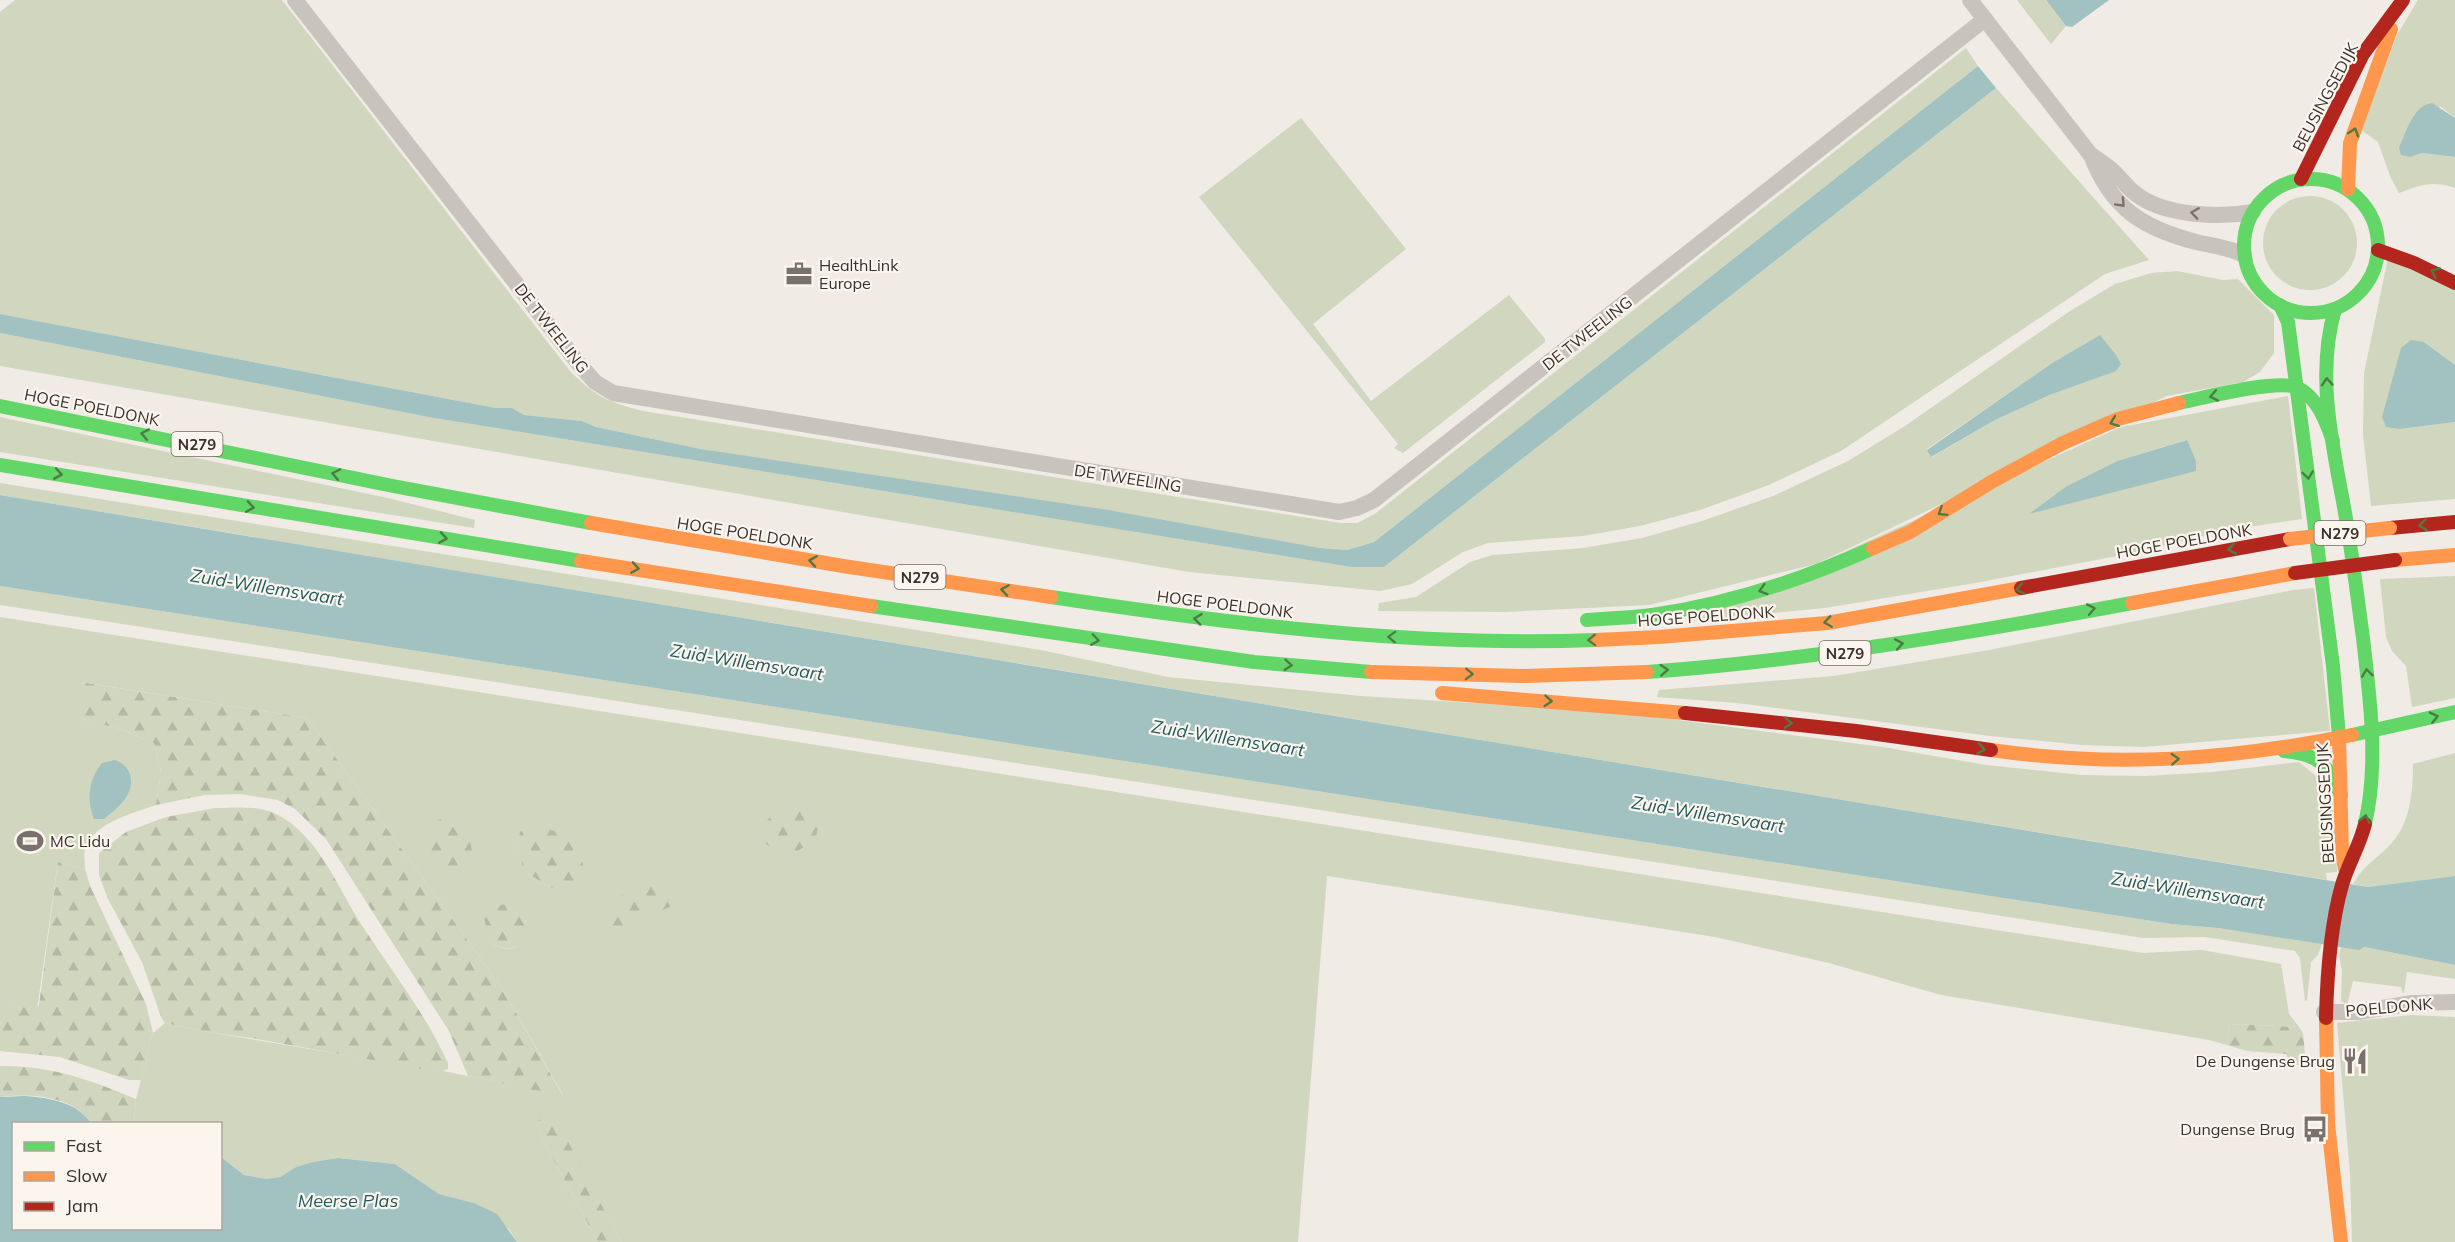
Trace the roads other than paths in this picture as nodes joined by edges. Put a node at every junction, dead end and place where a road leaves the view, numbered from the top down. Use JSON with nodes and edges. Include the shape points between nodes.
{"nodes":[{"id":1,"x":295,"y":0,"type":"edge"},
{"id":2,"x":1970,"y":0,"type":"edge"},
{"id":3,"x":2402,"y":1,"type":"edge"},
{"id":4,"x":1985,"y":19,"type":"junction"},
{"id":5,"x":2090,"y":154,"type":"junction"},
{"id":6,"x":2301,"y":179,"type":"junction"},
{"id":7,"x":2348,"y":189,"type":"junction"},
{"id":8,"x":2253,"y":212,"type":"junction"},
{"id":9,"x":2378,"y":250,"type":"junction"},
{"id":10,"x":2244,"y":255,"type":"junction"},
{"id":11,"x":2455,"y":284,"type":"edge"},
{"id":12,"x":2280,"y":305,"type":"junction"},
{"id":13,"x":2335,"y":309,"type":"junction"},
{"id":14,"x":2295,"y":386,"type":"junction"},
{"id":15,"x":0,"y":406,"type":"edge"},
{"id":16,"x":2333,"y":441,"type":"junction"},
{"id":17,"x":0,"y":465,"type":"edge"},
{"id":18,"x":2455,"y":522,"type":"edge"},
{"id":19,"x":2455,"y":555,"type":"edge"},
{"id":20,"x":1573,"y":621,"type":"dead end"},
{"id":21,"x":1506,"y":626,"type":"dead end"},
{"id":22,"x":1451,"y":639,"type":"junction"},
{"id":23,"x":1389,"y":672,"type":"junction"},
{"id":24,"x":2455,"y":712,"type":"edge"},
{"id":25,"x":2372,"y":731,"type":"junction"},
{"id":26,"x":2339,"y":736,"type":"junction"},
{"id":27,"x":2269,"y":750,"type":"junction"},
{"id":28,"x":2341,"y":795,"type":"junction"},
{"id":29,"x":2345,"y":874,"type":"junction"},
{"id":30,"x":2455,"y":1002,"type":"edge"},
{"id":31,"x":2324,"y":1012,"type":"junction"},
{"id":32,"x":2341,"y":1242,"type":"edge"}],
"edges":[{"from":1,"to":4,"type":"street","name":"DE TWEELING","via":[[579,364],[595,382],[613,393],[1338,512],[1374,500]]},
{"from":2,"to":4,"type":"street"},
{"from":3,"to":6,"type":"main road","name":"BEUSINGSEDIJK","via":[[2363,54]]},
{"from":7,"to":3,"type":"main road","name":"BEUSINGSEDIJK","one_way":true,"via":[[2350,143]]},
{"from":4,"to":5,"type":"street"},
{"from":8,"to":5,"type":"street","one_way":true,"via":[[2202,214],[2157,207]]},
{"from":5,"to":10,"type":"street","one_way":true,"via":[[2100,180],[2124,208],[2149,227],[2231,248]]},
{"from":6,"to":7,"type":"main road","via":[[2331,182]]},
{"from":6,"to":8,"type":"main road","via":[[2279,187]]},
{"from":7,"to":9,"type":"main road","via":[[2371,216]]},
{"from":8,"to":10,"type":"main road","via":[[2244,240]]},
{"from":11,"to":9,"type":"main road","one_way":true},
{"from":9,"to":13,"type":"main road","via":[[2365,285]]},
{"from":10,"to":12,"type":"main road","via":[[2263,293]]},
{"from":12,"to":13,"type":"main road","via":[[2307,312]]},
{"from":12,"to":14,"type":"main road","name":"BEUSINGSEDIJK","via":[[2288,322]]},
{"from":16,"to":13,"type":"main road","name":"BEUSINGSEDIJK","one_way":true,"via":[[2326,340]]},
{"from":14,"to":16,"type":"main road","via":[[2314,402]]},
{"from":14,"to":20,"type":"main road","one_way":true,"via":[[2259,387],[2118,419],[2038,456],[1910,532],[1819,572],[1741,597],[1651,615]]},
{"from":14,"to":26,"type":"main road","name":"BEUSINGSEDIJK","one_way":true},
{"from":22,"to":15,"type":"main road","name":"HOGE POELDONK","number":"N279","one_way":true,"via":[[1358,635],[1187,617],[843,566],[625,530]]},
{"from":25,"to":16,"type":"main road","name":"BEUSINGSEDIJK","one_way":true,"via":[[2349,536]]},
{"from":17,"to":23,"type":"main road","number":"N279","one_way":true,"via":[[1037,632],[1285,666]]},
{"from":18,"to":22,"type":"main road","name":"HOGE POELDONK","number":"N279","one_way":true,"bridge":true,"via":[[2290,539],[1827,622],[1659,637],[1533,642]]},
{"from":23,"to":19,"type":"main road","number":"N279","one_way":true,"bridge":true,"via":[[1527,676],[1758,663],[1955,634],[2295,573]]},
{"from":21,"to":22,"type":"main road","number":"N279"},
{"from":23,"to":27,"type":"main road","number":"N279","one_way":true,"via":[[1426,689],[1808,725],[2080,760],[2210,758]]},
{"from":25,"to":24,"type":"main road","number":"N279","one_way":true},
{"from":25,"to":26,"type":"main road","number":"N279"},
{"from":29,"to":25,"type":"main road","name":"BEUSINGSEDIJK","one_way":true,"via":[[2363,829],[2370,798]]},
{"from":26,"to":27,"type":"main road","number":"N279"},
{"from":26,"to":28,"type":"main road","name":"BEUSINGSEDIJK"},
{"from":27,"to":28,"type":"main road","number":"N279","via":[[2313,755],[2331,770]]},
{"from":28,"to":29,"type":"main road","name":"BEUSINGSEDIJK"},
{"from":29,"to":31,"type":"main road","name":"POELDONK","via":[[2331,946]]},
{"from":30,"to":31,"type":"street","name":"POELDONK"},
{"from":31,"to":32,"type":"main road","name":"POELDONK","via":[[2324,1073]]}]}
